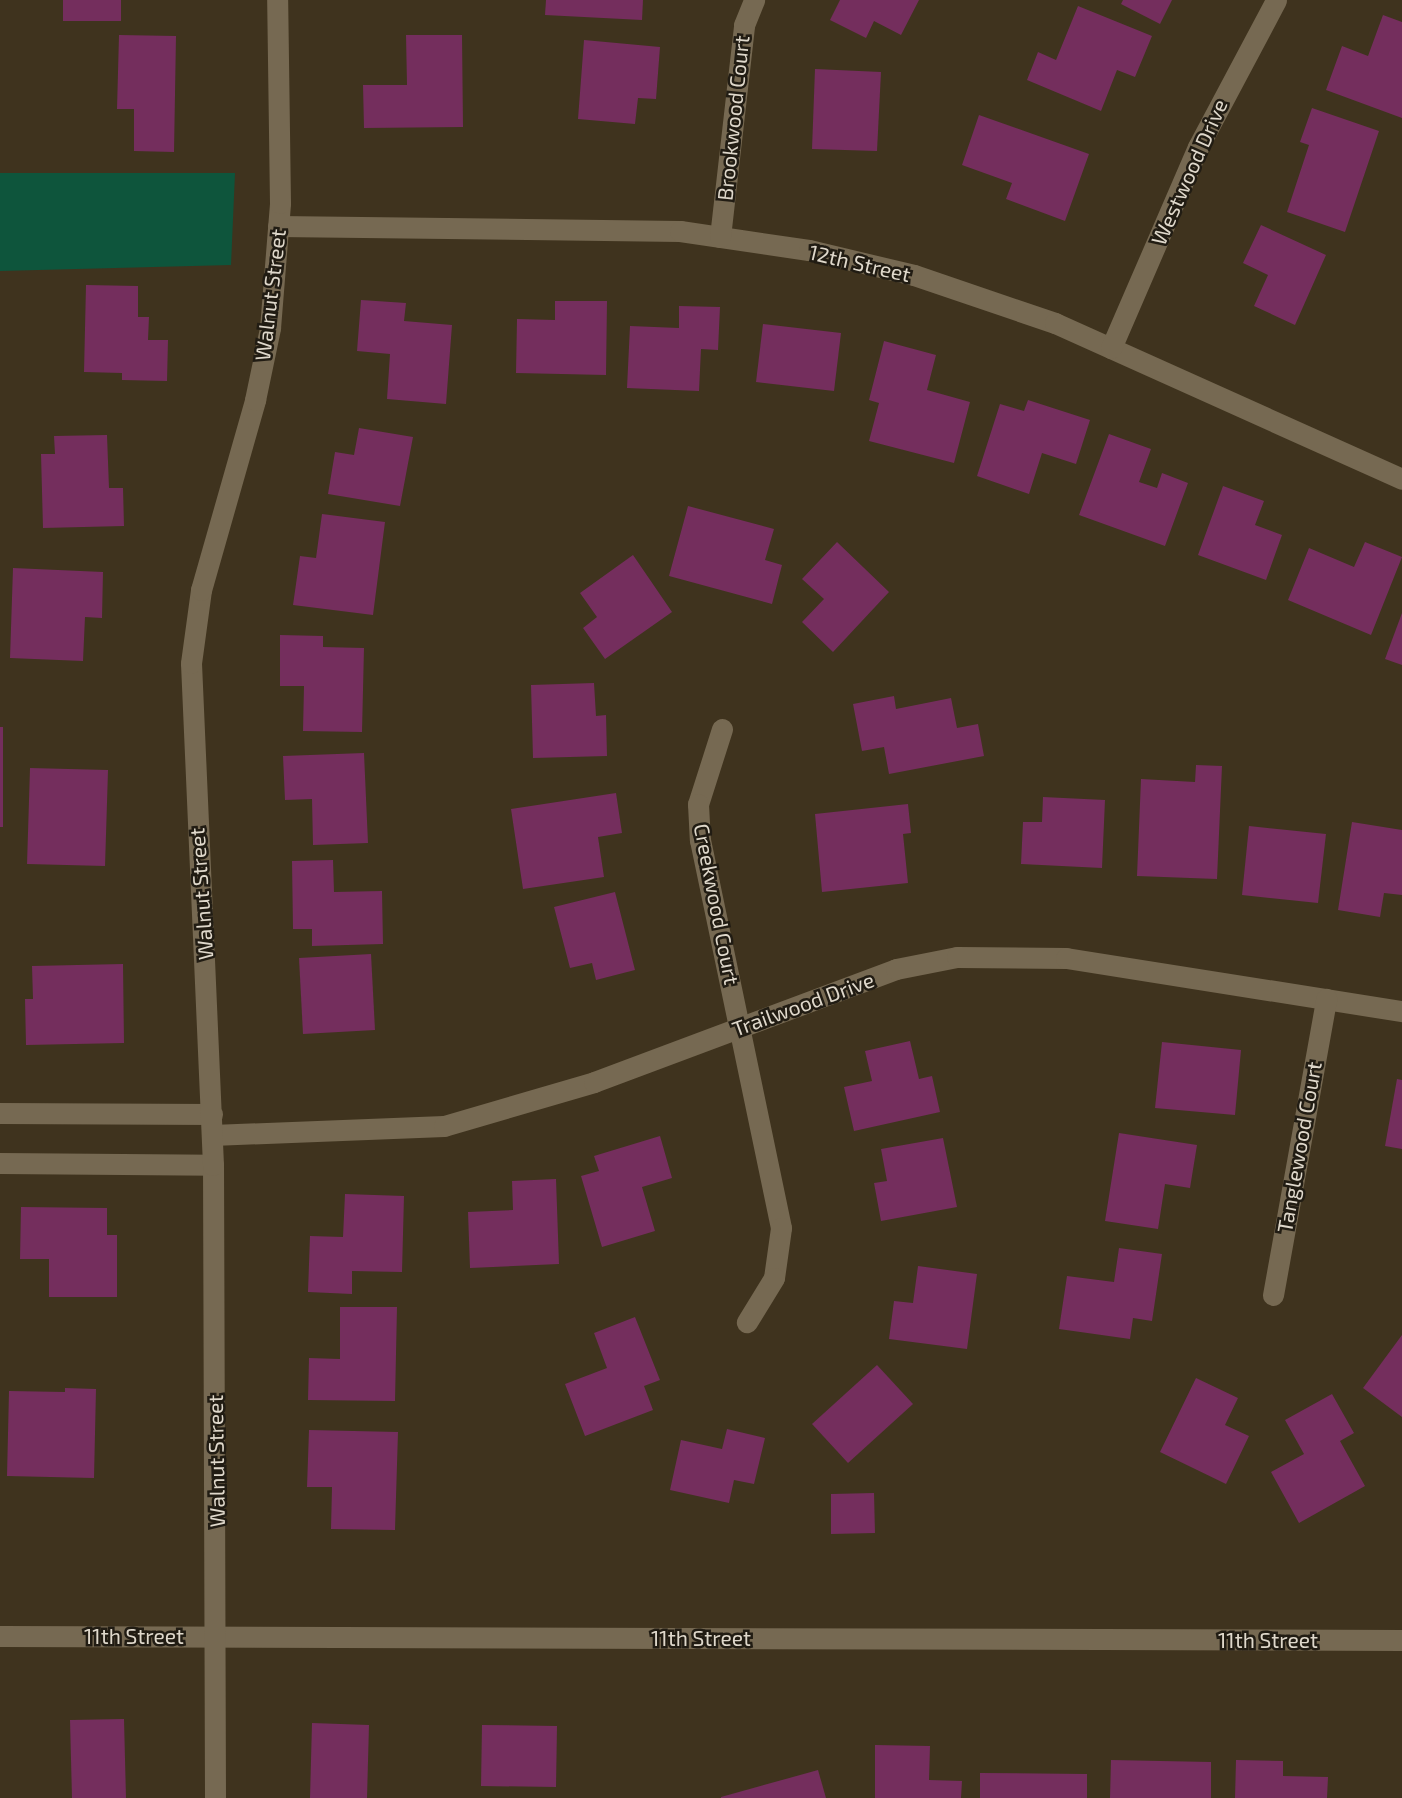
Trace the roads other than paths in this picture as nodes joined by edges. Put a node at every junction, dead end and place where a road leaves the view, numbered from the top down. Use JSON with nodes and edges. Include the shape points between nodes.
{"nodes":[{"id":1,"x":277,"y":0,"type":"edge"},
{"id":2,"x":754,"y":0,"type":"edge"},
{"id":3,"x":1276,"y":0,"type":"edge"},
{"id":4,"x":278,"y":226,"type":"junction"},
{"id":5,"x":720,"y":237,"type":"junction"},
{"id":6,"x":1111,"y":348,"type":"junction"},
{"id":7,"x":1402,"y":479,"type":"edge"},
{"id":8,"x":722,"y":729,"type":"dead end"},
{"id":9,"x":1326,"y":999,"type":"junction"},
{"id":10,"x":1402,"y":1012,"type":"edge"},
{"id":11,"x":742,"y":1026,"type":"junction"},
{"id":12,"x":0,"y":1113,"type":"edge"},
{"id":13,"x":212,"y":1125,"type":"junction"},
{"id":14,"x":0,"y":1163,"type":"edge"},
{"id":15,"x":213,"y":1165,"type":"junction"},
{"id":16,"x":1273,"y":1295,"type":"dead end"},
{"id":17,"x":747,"y":1322,"type":"dead end"},
{"id":18,"x":0,"y":1636,"type":"edge"},
{"id":19,"x":216,"y":1636,"type":"junction"},
{"id":20,"x":1402,"y":1640,"type":"edge"},
{"id":21,"x":215,"y":1798,"type":"edge"}],
"edges":[{"from":1,"to":4,"type":"street","name":"Walnut Street"},
{"from":2,"to":5,"type":"street","name":"Brookwood Court","via":[[744,25]]},
{"from":3,"to":6,"type":"street","name":"Westwood Drive","via":[[1198,147]]},
{"from":4,"to":5,"type":"street","name":"12th Street","via":[[680,231]]},
{"from":4,"to":13,"type":"street","name":"Walnut Street","via":[[270,328],[255,400],[201,590],[191,663]]},
{"from":5,"to":6,"type":"street","name":"12th Street","via":[[809,250],[914,275],[1055,323]]},
{"from":6,"to":7,"type":"street","name":"12th Street"},
{"from":8,"to":11,"type":"street","name":"Creekwood Court","via":[[698,804],[700,840]]},
{"from":9,"to":10,"type":"street","name":"Trailwood Drive"},
{"from":9,"to":11,"type":"street","name":"Trailwood Drive","via":[[1066,958],[957,957],[896,969]]},
{"from":9,"to":16,"type":"street","name":"Tanglewood Court"},
{"from":11,"to":13,"type":"street","name":"Trailwood Drive","via":[[594,1082],[444,1126]]},
{"from":11,"to":17,"type":"street","name":"Creekwood Court","via":[[781,1228],[774,1278]]},
{"from":12,"to":13,"type":"street","name":"Trailwood Drive"},
{"from":13,"to":15,"type":"street","name":"Walnut Street"},
{"from":14,"to":15,"type":"street"},
{"from":15,"to":19,"type":"street","name":"Walnut Street"},
{"from":18,"to":19,"type":"street","name":"11th Street"},
{"from":19,"to":20,"type":"street","name":"11th Street"},
{"from":19,"to":21,"type":"street","name":"Walnut Street"}]}
